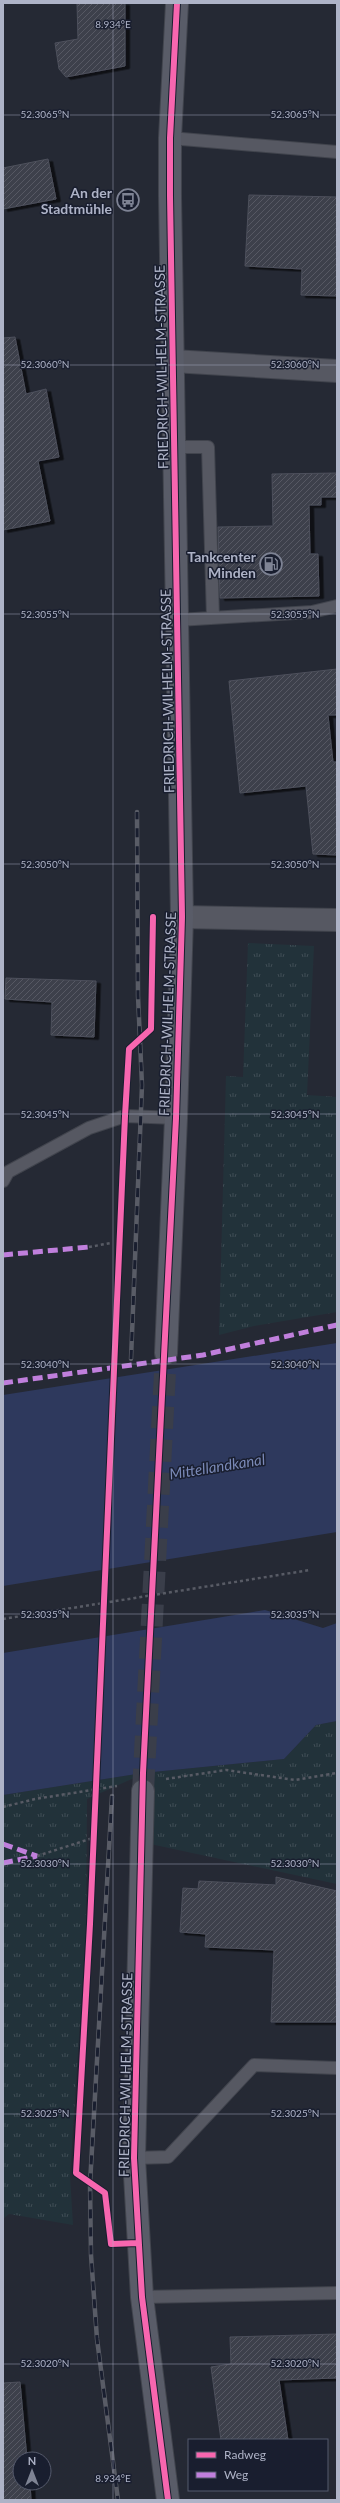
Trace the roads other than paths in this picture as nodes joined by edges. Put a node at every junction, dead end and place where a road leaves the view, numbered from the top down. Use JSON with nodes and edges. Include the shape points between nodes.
{"nodes":[{"id":1,"x":177,"y":3,"type":"edge"},
{"id":2,"x":170,"y":138,"type":"junction"},
{"id":3,"x":337,"y":152,"type":"edge"},
{"id":4,"x":173,"y":360,"type":"junction"},
{"id":5,"x":336,"y":374,"type":"edge"},
{"id":6,"x":175,"y":448,"type":"junction"},
{"id":7,"x":337,"y":606,"type":"edge"},
{"id":8,"x":213,"y":618,"type":"junction"},
{"id":9,"x":178,"y":620,"type":"junction"},
{"id":10,"x":182,"y":917,"type":"junction"},
{"id":11,"x":337,"y":920,"type":"edge"},
{"id":12,"x":176,"y":1118,"type":"junction"},
{"id":13,"x":3,"y":1181,"type":"edge"},
{"id":14,"x":166,"y":1353,"type":"tunnel mouth"},
{"id":15,"x":143,"y":1792,"type":"tunnel mouth"},
{"id":16,"x":337,"y":2068,"type":"edge"},
{"id":17,"x":134,"y":2158,"type":"junction"},
{"id":18,"x":337,"y":2293,"type":"edge"},
{"id":19,"x":142,"y":2297,"type":"junction"},
{"id":20,"x":168,"y":2500,"type":"edge"}],
"edges":[{"from":1,"to":2,"type":"street","name":"FRIEDRICH-WILHELM-STRASSE"},
{"from":2,"to":3,"type":"lane"},
{"from":2,"to":4,"type":"street","name":"FRIEDRICH-WILHELM-STRASSE"},
{"from":4,"to":5,"type":"street"},
{"from":4,"to":6,"type":"street","name":"FRIEDRICH-WILHELM-STRASSE"},
{"from":6,"to":8,"type":"lane","via":[[208,447]]},
{"from":6,"to":9,"type":"street","name":"FRIEDRICH-WILHELM-STRASSE"},
{"from":7,"to":8,"type":"lane","via":[[312,612]]},
{"from":8,"to":9,"type":"lane"},
{"from":9,"to":10,"type":"street","name":"FRIEDRICH-WILHELM-STRASSE"},
{"from":10,"to":11,"type":"street"},
{"from":10,"to":12,"type":"street","name":"FRIEDRICH-WILHELM-STRASSE"},
{"from":12,"to":13,"type":"lane","via":[[125,1116],[88,1128],[8,1172]]},
{"from":12,"to":14,"type":"street","name":"FRIEDRICH-WILHELM-STRASSE"},
{"from":15,"to":17,"type":"street","name":"FRIEDRICH-WILHELM-STRASSE"},
{"from":16,"to":17,"type":"lane","via":[[254,2065],[168,2157]]},
{"from":17,"to":19,"type":"street","name":"FRIEDRICH-WILHELM-STRASSE"},
{"from":18,"to":19,"type":"lane"},
{"from":19,"to":20,"type":"street","name":"FRIEDRICH-WILHELM-STRASSE"}]}
